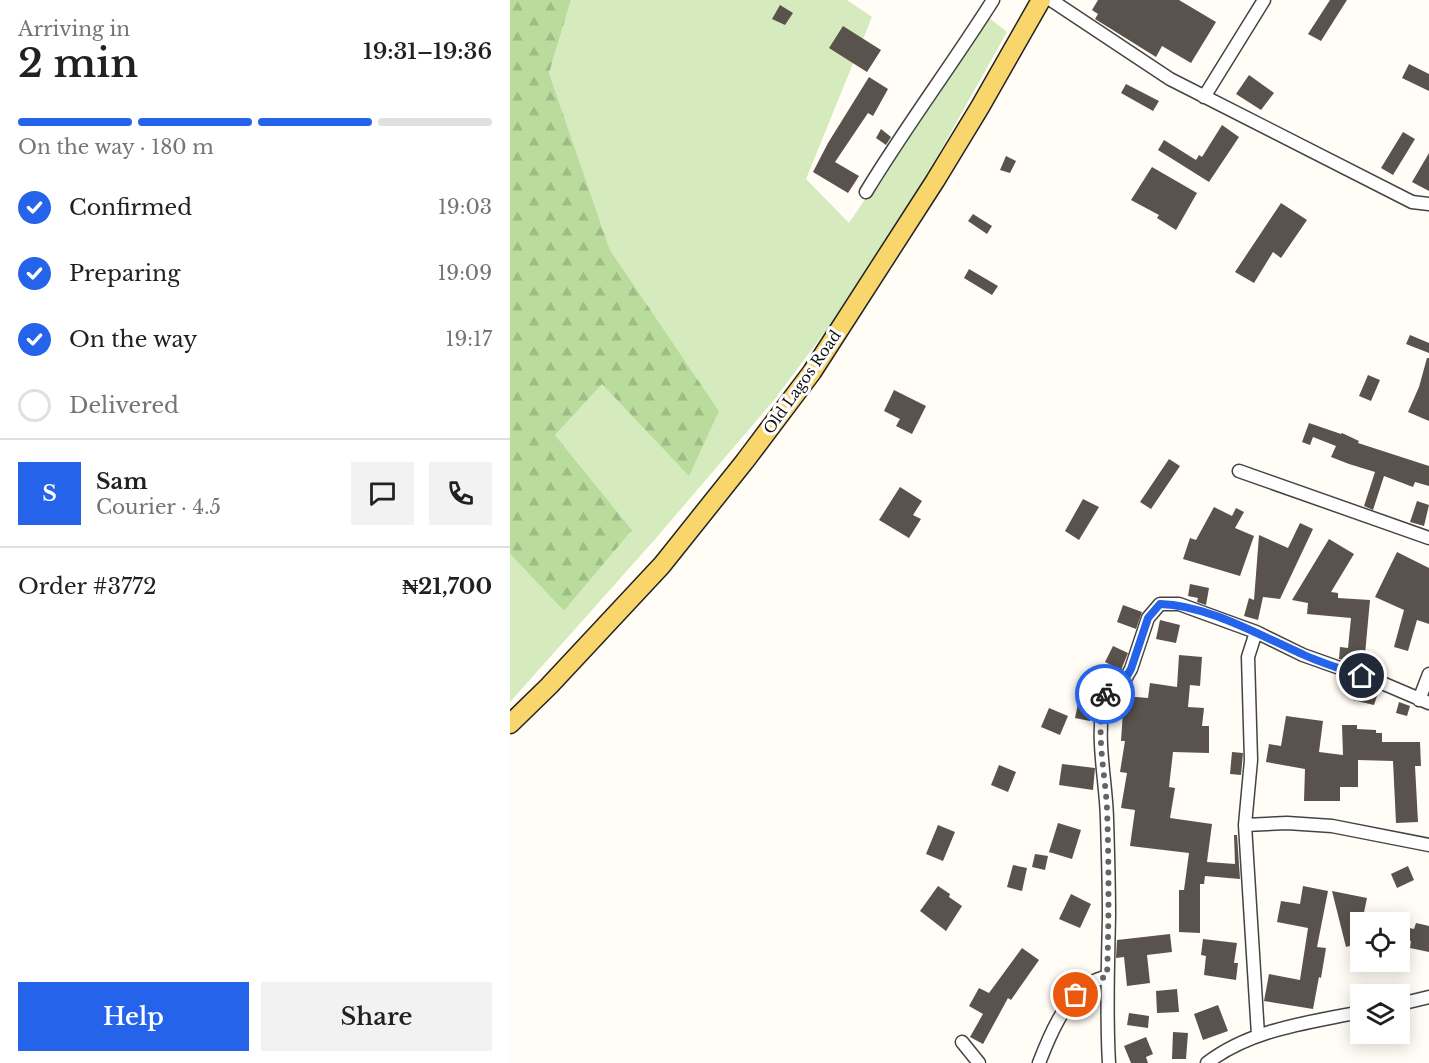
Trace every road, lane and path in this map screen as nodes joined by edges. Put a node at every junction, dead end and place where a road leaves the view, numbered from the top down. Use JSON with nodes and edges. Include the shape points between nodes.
{"nodes":[{"id":1,"x":993,"y":0,"type":"edge"},
{"id":2,"x":1041,"y":0,"type":"edge"},
{"id":3,"x":1051,"y":0,"type":"edge"},
{"id":4,"x":1264,"y":0,"type":"edge"},
{"id":5,"x":1204,"y":96,"type":"junction"},
{"id":6,"x":866,"y":192,"type":"dead end"},
{"id":7,"x":1429,"y":204,"type":"edge"},
{"id":8,"x":1239,"y":471,"type":"dead end"},
{"id":9,"x":1428,"y":534,"type":"edge"},
{"id":10,"x":1256,"y":632,"type":"junction"},
{"id":11,"x":1429,"y":674,"type":"edge"},
{"id":12,"x":1424,"y":702,"type":"edge"},
{"id":13,"x":510,"y":724,"type":"edge"},
{"id":14,"x":1245,"y":825,"type":"junction"},
{"id":15,"x":1429,"y":845,"type":"edge"},
{"id":16,"x":1107,"y":976,"type":"junction"},
{"id":17,"x":1429,"y":997,"type":"edge"},
{"id":18,"x":1410,"y":1002,"type":"edge"},
{"id":19,"x":1350,"y":1014,"type":"edge"},
{"id":20,"x":1258,"y":1035,"type":"junction"},
{"id":21,"x":962,"y":1042,"type":"dead end"},
{"id":22,"x":979,"y":1063,"type":"edge"},
{"id":23,"x":1039,"y":1063,"type":"edge"},
{"id":24,"x":1108,"y":1063,"type":"edge"},
{"id":25,"x":1207,"y":1063,"type":"edge"}],
"edges":[{"from":1,"to":6,"type":"street"},
{"from":2,"to":13,"type":"main road","name":"Old Lagos Road","via":[[941,171],[812,372],[662,565]]},
{"from":3,"to":5,"type":"street","via":[[1157,71]]},
{"from":4,"to":5,"type":"street"},
{"from":5,"to":7,"type":"street","via":[[1412,202]]},
{"from":8,"to":9,"type":"street"},
{"from":10,"to":12,"type":"street","via":[[1303,655]]},
{"from":10,"to":14,"type":"street","via":[[1248,657],[1251,760]]},
{"from":10,"to":16,"type":"street","via":[[1179,604],[1160,604],[1148,618],[1124,681],[1106,692],[1099,727],[1107,807]]},
{"from":11,"to":12,"type":"street"},
{"from":14,"to":15,"type":"street","via":[[1332,826]]},
{"from":14,"to":20,"type":"street"},
{"from":16,"to":23,"type":"street","via":[[1076,995],[1051,1033]]},
{"from":16,"to":24,"type":"street"},
{"from":17,"to":18,"type":"street"},
{"from":19,"to":20,"type":"street"},
{"from":20,"to":25,"type":"street"},
{"from":21,"to":22,"type":"street"}]}
